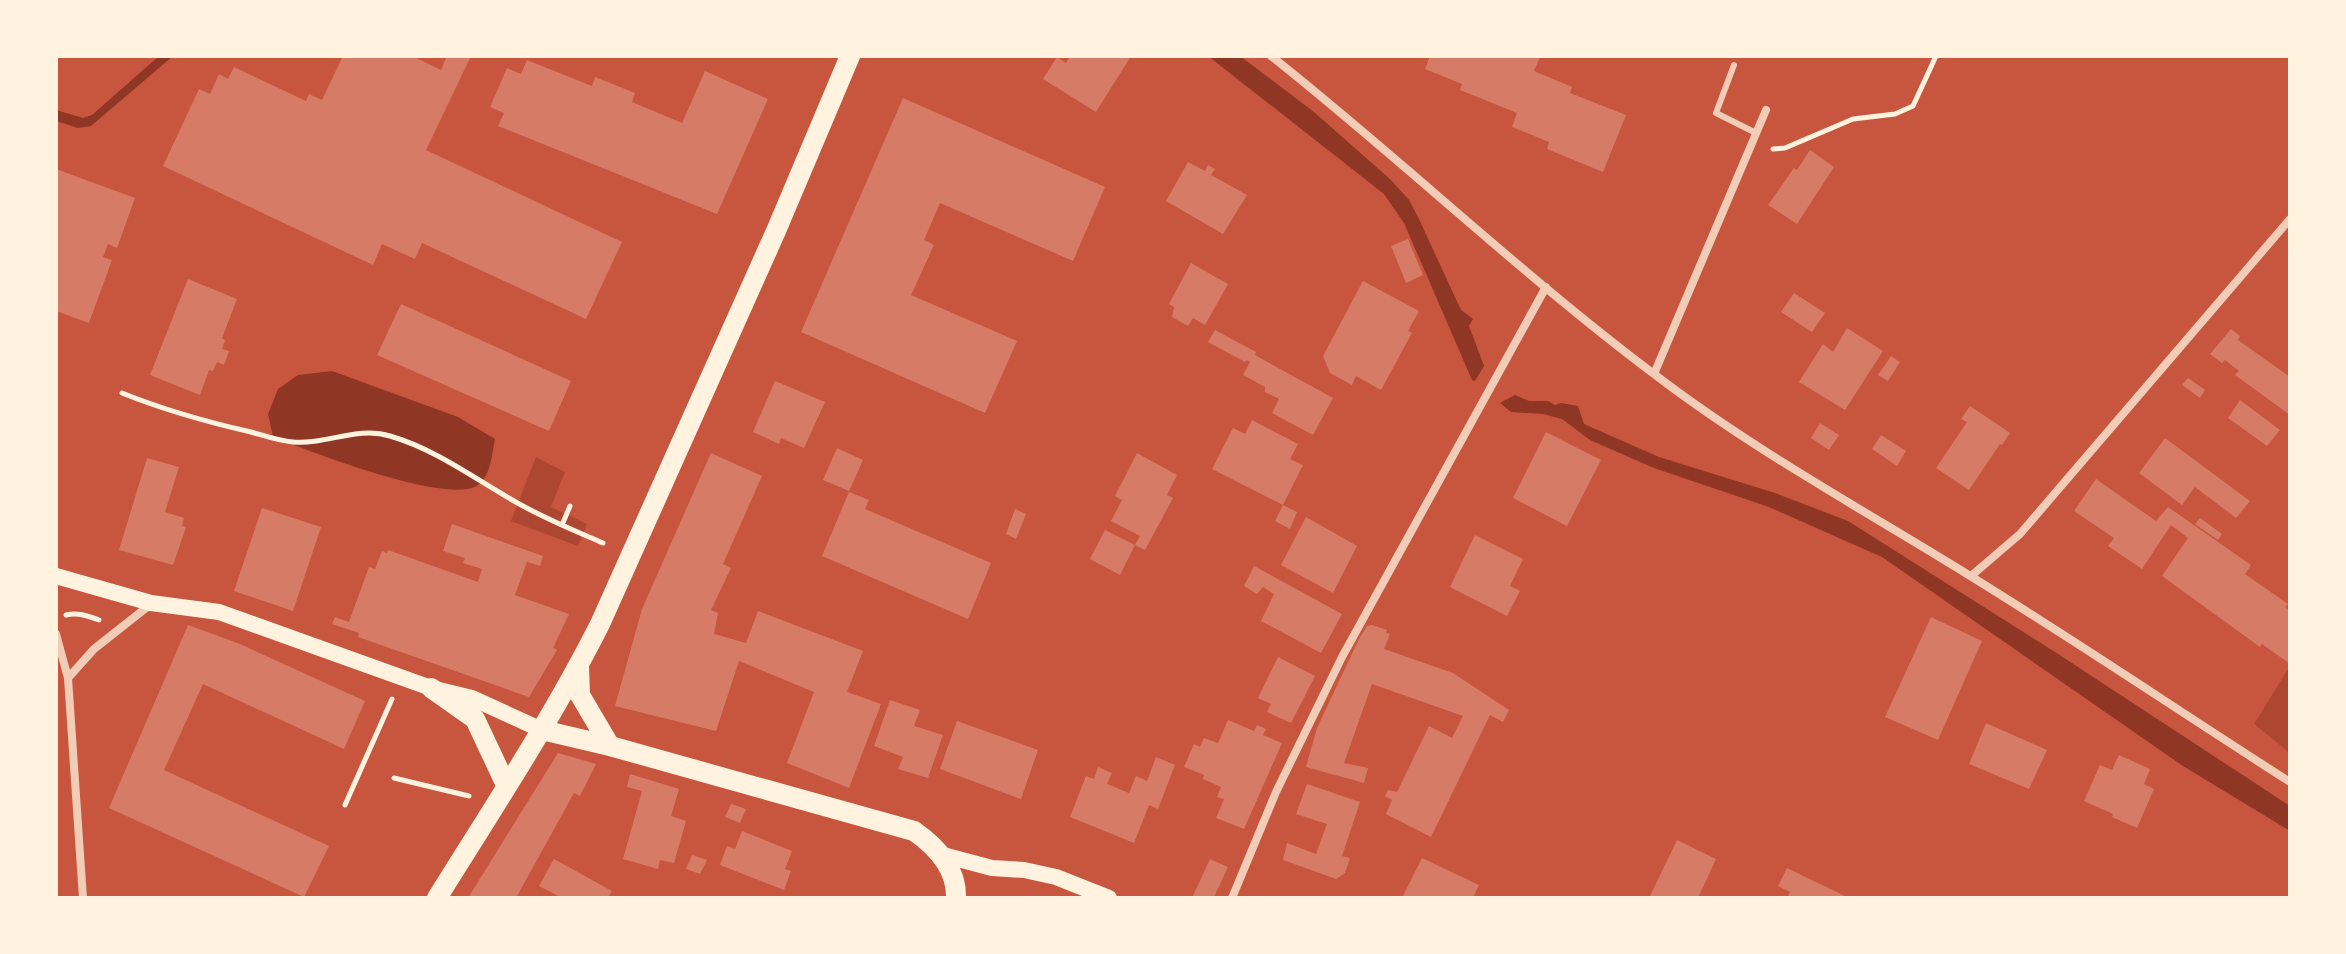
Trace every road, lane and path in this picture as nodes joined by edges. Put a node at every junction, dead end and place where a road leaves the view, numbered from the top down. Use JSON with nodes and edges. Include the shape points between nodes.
{"nodes":[{"id":1,"x":850,"y":56,"type":"edge"},
{"id":2,"x":1271,"y":56,"type":"edge"},
{"id":3,"x":1936,"y":56,"type":"edge"},
{"id":4,"x":1734,"y":65,"type":"dead end"},
{"id":5,"x":1766,"y":110,"type":"dead end"},
{"id":6,"x":1756,"y":133,"type":"junction"},
{"id":7,"x":1751,"y":147,"type":"junction"},
{"id":8,"x":2290,"y":219,"type":"edge"},
{"id":9,"x":1546,"y":287,"type":"junction"},
{"id":10,"x":1654,"y":374,"type":"junction"},
{"id":11,"x":122,"y":393,"type":"dead end"},
{"id":12,"x":570,"y":506,"type":"dead end"},
{"id":13,"x":562,"y":525,"type":"junction"},
{"id":14,"x":603,"y":543,"type":"dead end"},
{"id":15,"x":56,"y":576,"type":"edge"},
{"id":16,"x":1971,"y":576,"type":"junction"},
{"id":17,"x":151,"y":603,"type":"junction"},
{"id":18,"x":66,"y":615,"type":"dead end"},
{"id":19,"x":107,"y":624,"type":"dead end"},
{"id":20,"x":56,"y":634,"type":"edge"},
{"id":21,"x":579,"y":666,"type":"junction"},
{"id":22,"x":68,"y":678,"type":"junction"},
{"id":23,"x":431,"y":688,"type":"junction"},
{"id":24,"x":394,"y":695,"type":"dead end"},
{"id":25,"x":542,"y":730,"type":"junction"},
{"id":26,"x":610,"y":746,"type":"junction"},
{"id":27,"x":394,"y":778,"type":"dead end"},
{"id":28,"x":2290,"y":782,"type":"edge"},
{"id":29,"x":506,"y":785,"type":"junction"},
{"id":30,"x":473,"y":799,"type":"dead end"},
{"id":31,"x":345,"y":805,"type":"dead end"},
{"id":32,"x":943,"y":855,"type":"junction"},
{"id":33,"x":1098,"y":897,"type":"edge"},
{"id":34,"x":83,"y":898,"type":"edge"},
{"id":35,"x":437,"y":898,"type":"edge"},
{"id":36,"x":956,"y":898,"type":"edge"},
{"id":37,"x":1232,"y":898,"type":"edge"}],
"edges":[{"from":1,"to":21,"type":"main road"},
{"from":2,"to":9,"type":"street"},
{"from":3,"to":7,"type":"path","via":[[1913,106],[1895,114],[1853,119],[1785,148]]},
{"from":4,"to":6,"type":"lane","via":[[1716,113]]},
{"from":5,"to":6,"type":"street"},
{"from":6,"to":7,"type":"street"},
{"from":7,"to":10,"type":"street"},
{"from":8,"to":16,"type":"street","via":[[2020,534]]},
{"from":9,"to":10,"type":"street"},
{"from":9,"to":37,"type":"street","via":[[1342,657]]},
{"from":10,"to":16,"type":"street","via":[[1739,434]]},
{"from":11,"to":13,"type":"path","via":[[230,428],[294,442],[353,433],[389,436]]},
{"from":12,"to":13,"type":"path"},
{"from":13,"to":14,"type":"path"},
{"from":15,"to":17,"type":"main road"},
{"from":16,"to":28,"type":"street"},
{"from":17,"to":22,"type":"street","via":[[94,649]]},
{"from":17,"to":23,"type":"main road","via":[[219,612]]},
{"from":18,"to":19,"type":"path","via":[[85,615]]},
{"from":20,"to":22,"type":"street"},
{"from":21,"to":25,"type":"main road"},
{"from":21,"to":26,"type":"main road","via":[[580,695]]},
{"from":22,"to":34,"type":"street"},
{"from":23,"to":25,"type":"main road","via":[[472,698]]},
{"from":23,"to":29,"type":"main road","via":[[475,719]]},
{"from":24,"to":31,"type":"path"},
{"from":25,"to":26,"type":"main road"},
{"from":25,"to":29,"type":"main road"},
{"from":26,"to":32,"type":"main road","via":[[914,831]]},
{"from":27,"to":30,"type":"path"},
{"from":29,"to":35,"type":"main road"},
{"from":32,"to":33,"type":"main road","via":[[1056,877]]},
{"from":32,"to":36,"type":"main road","via":[[957,886]]}]}
